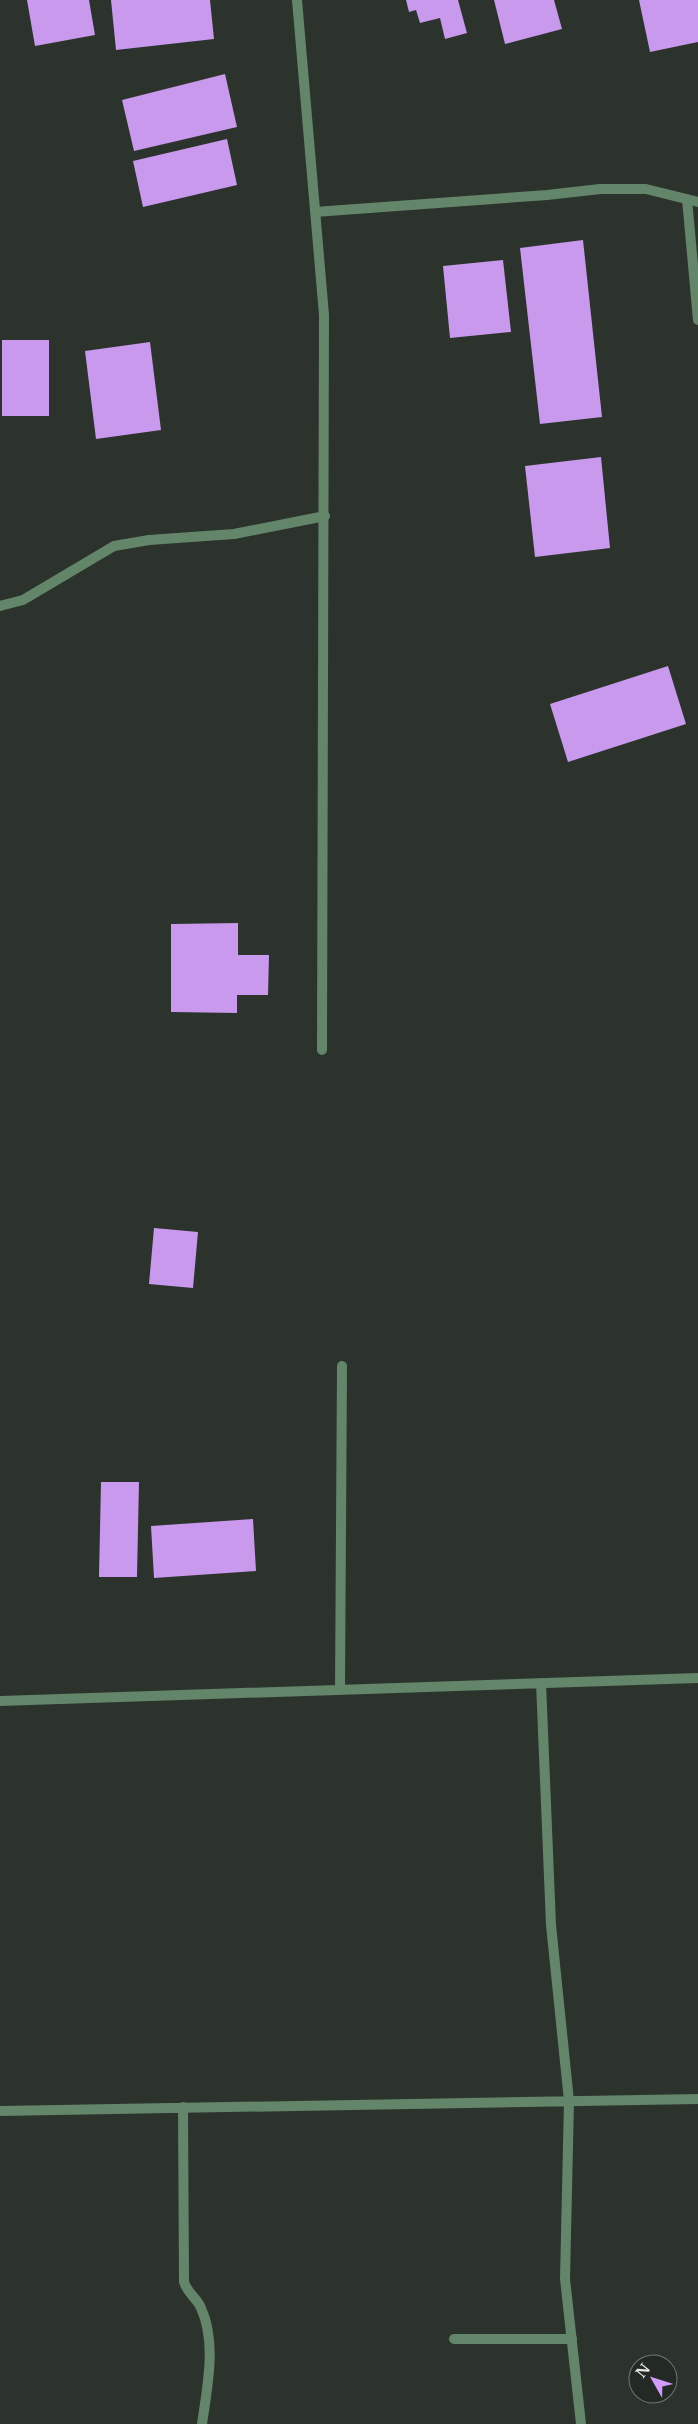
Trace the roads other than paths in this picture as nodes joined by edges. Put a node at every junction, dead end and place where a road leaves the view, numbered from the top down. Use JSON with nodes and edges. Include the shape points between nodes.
{"nodes":[{"id":1,"x":297,"y":0,"type":"edge"},
{"id":2,"x":687,"y":199,"type":"junction"},
{"id":3,"x":698,"y":202,"type":"edge"},
{"id":4,"x":315,"y":212,"type":"junction"},
{"id":5,"x":698,"y":320,"type":"edge"},
{"id":6,"x":325,"y":516,"type":"junction"},
{"id":7,"x":0,"y":606,"type":"edge"},
{"id":8,"x":322,"y":1050,"type":"dead end"},
{"id":9,"x":342,"y":1366,"type":"dead end"},
{"id":10,"x":698,"y":1678,"type":"edge"},
{"id":11,"x":542,"y":1683,"type":"junction"},
{"id":12,"x":340,"y":1690,"type":"junction"},
{"id":13,"x":0,"y":1701,"type":"edge"},
{"id":14,"x":698,"y":2099,"type":"edge"},
{"id":15,"x":569,"y":2101,"type":"junction"},
{"id":16,"x":183,"y":2107,"type":"junction"},
{"id":17,"x":0,"y":2111,"type":"edge"},
{"id":18,"x":454,"y":2339,"type":"dead end"},
{"id":19,"x":572,"y":2339,"type":"junction"},
{"id":20,"x":202,"y":2424,"type":"edge"},
{"id":21,"x":582,"y":2424,"type":"edge"}],
"edges":[{"from":1,"to":4,"type":"street"},
{"from":2,"to":3,"type":"street"},
{"from":2,"to":4,"type":"street","via":[[646,189],[600,189],[547,196]]},
{"from":2,"to":5,"type":"street"},
{"from":4,"to":6,"type":"street","via":[[324,315]]},
{"from":6,"to":7,"type":"street","via":[[234,534],[114,546],[23,600]]},
{"from":6,"to":8,"type":"street"},
{"from":9,"to":12,"type":"street"},
{"from":10,"to":11,"type":"street"},
{"from":11,"to":12,"type":"street"},
{"from":11,"to":15,"type":"street","via":[[551,1925]]},
{"from":12,"to":13,"type":"street"},
{"from":14,"to":15,"type":"street"},
{"from":15,"to":16,"type":"street"},
{"from":15,"to":19,"type":"street","via":[[565,2279]]},
{"from":16,"to":17,"type":"street"},
{"from":16,"to":20,"type":"street","via":[[184,2282],[188,2293],[201,2307],[210,2365]]},
{"from":18,"to":19,"type":"street"},
{"from":19,"to":21,"type":"street"}]}
